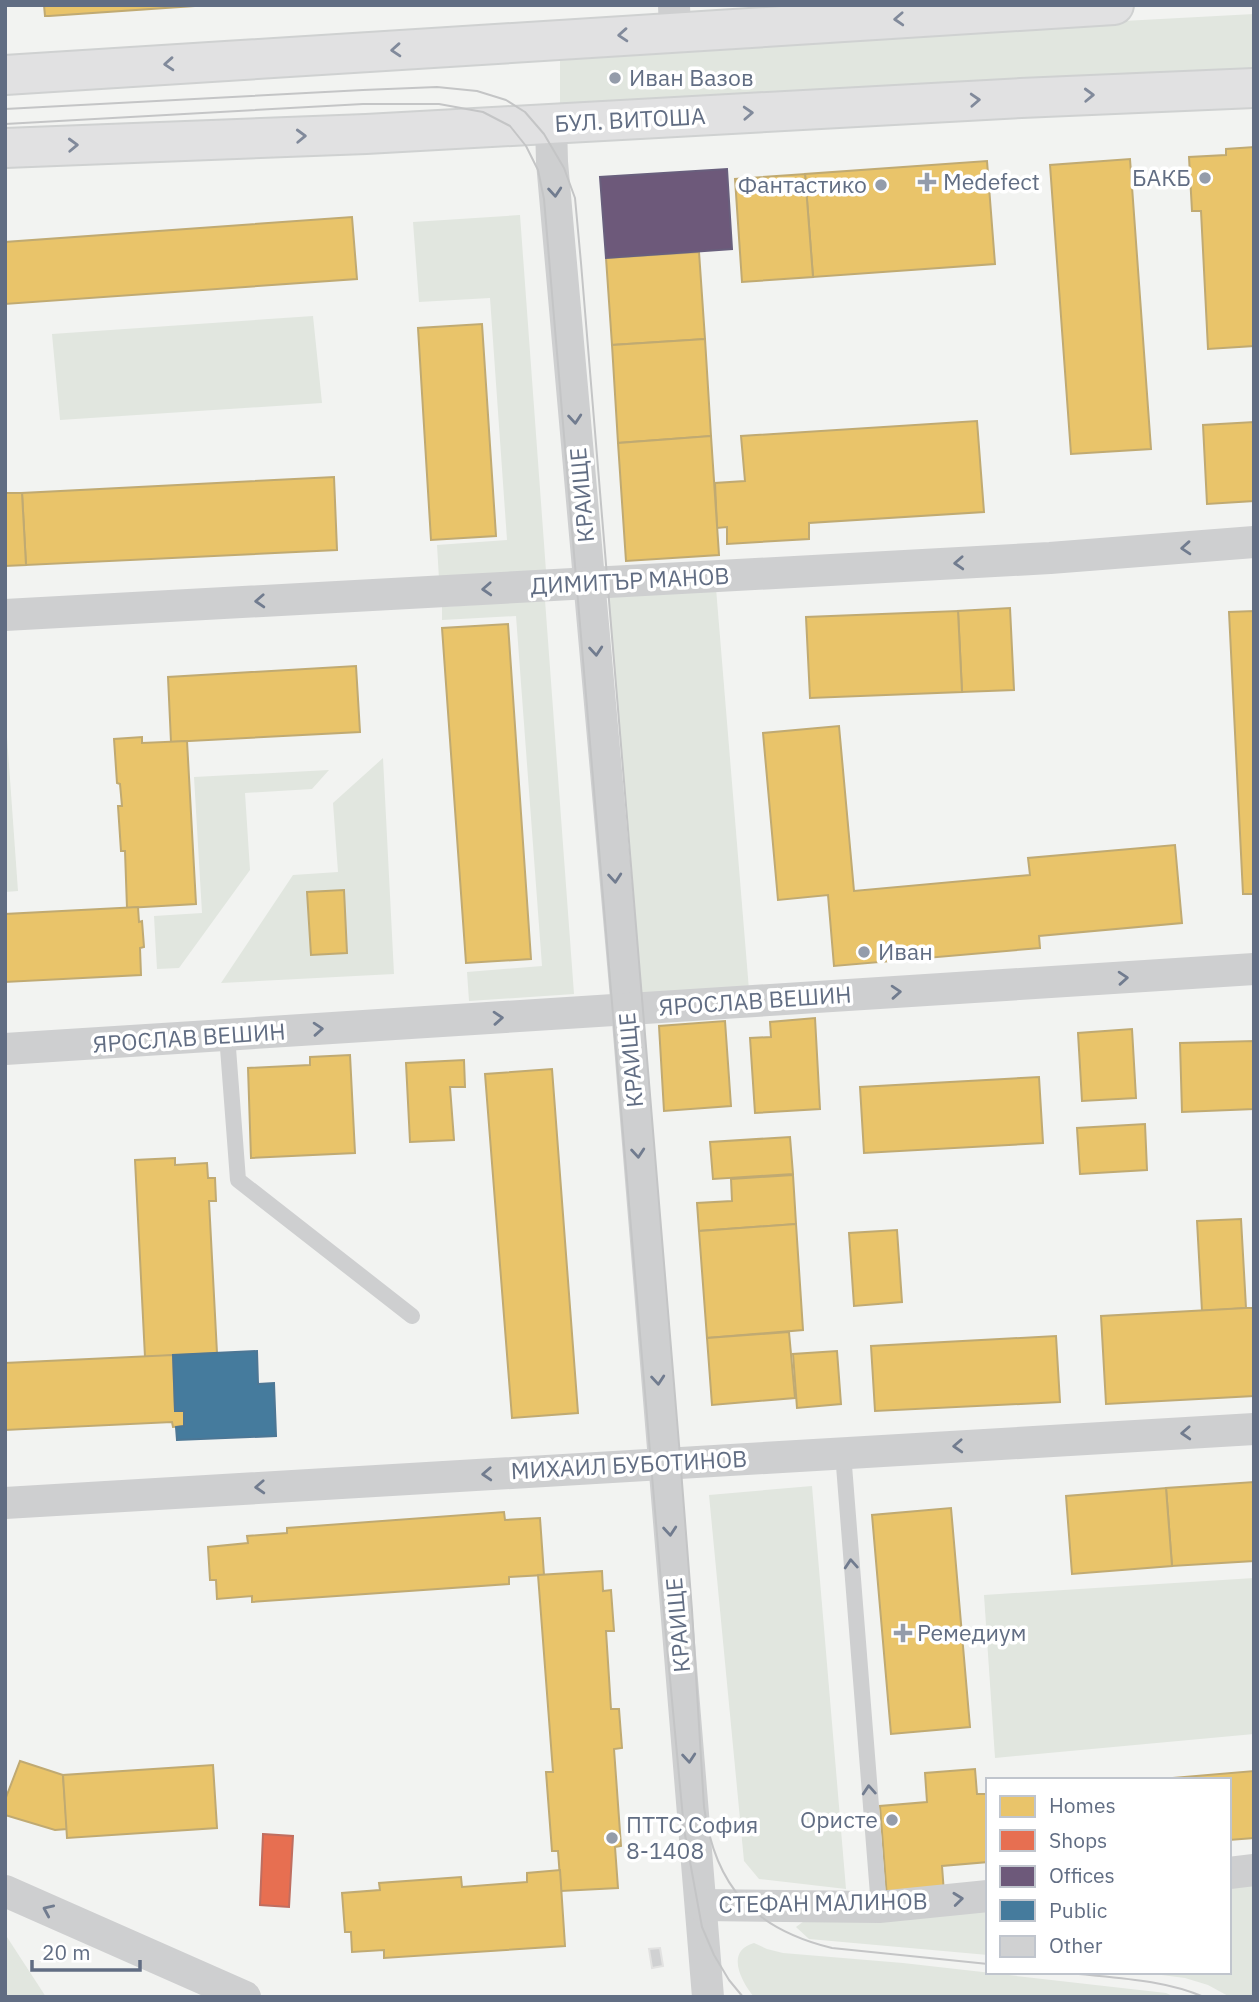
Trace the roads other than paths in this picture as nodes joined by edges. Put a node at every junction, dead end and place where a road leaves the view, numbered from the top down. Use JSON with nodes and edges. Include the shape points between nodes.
{"nodes":[{"id":1,"x":1114,"y":5,"type":"edge"},
{"id":2,"x":675,"y":19,"type":"edge"},
{"id":3,"x":5,"y":75,"type":"edge"},
{"id":4,"x":1254,"y":88,"type":"edge"},
{"id":5,"x":551,"y":124,"type":"junction"},
{"id":6,"x":5,"y":148,"type":"edge"},
{"id":7,"x":1254,"y":542,"type":"edge"},
{"id":8,"x":590,"y":583,"type":"junction"},
{"id":9,"x":5,"y":615,"type":"edge"},
{"id":10,"x":1254,"y":970,"type":"edge"},
{"id":11,"x":626,"y":1009,"type":"junction"},
{"id":12,"x":228,"y":1035,"type":"junction"},
{"id":13,"x":5,"y":1049,"type":"edge"},
{"id":14,"x":412,"y":1316,"type":"dead end"},
{"id":15,"x":1254,"y":1429,"type":"edge"},
{"id":16,"x":843,"y":1453,"type":"junction"},
{"id":17,"x":664,"y":1463,"type":"junction"},
{"id":18,"x":5,"y":1503,"type":"edge"},
{"id":19,"x":1254,"y":1870,"type":"edge"},
{"id":20,"x":1231,"y":1873,"type":"edge"},
{"id":21,"x":5,"y":1891,"type":"edge"},
{"id":22,"x":986,"y":1896,"type":"edge"},
{"id":23,"x":701,"y":1905,"type":"junction"},
{"id":24,"x":878,"y":1907,"type":"junction"},
{"id":25,"x":245,"y":1997,"type":"edge"},
{"id":26,"x":708,"y":1997,"type":"edge"}],
"edges":[{"from":1,"to":2,"type":"street","one_way":true},
{"from":2,"to":3,"type":"street","one_way":true},
{"from":5,"to":4,"type":"street","name":"БУЛ. ВИТОША","one_way":true},
{"from":6,"to":5,"type":"street","name":"БУЛ. ВИТОША","one_way":true},
{"from":5,"to":8,"type":"street","name":"КРАИЩЕ","one_way":true},
{"from":7,"to":8,"type":"street","name":"ДИМИТЪР МАНОВ","one_way":true},
{"from":8,"to":9,"type":"street","name":"ДИМИТЪР МАНОВ","one_way":true},
{"from":8,"to":11,"type":"street","name":"КРАИЩЕ","one_way":true},
{"from":11,"to":10,"type":"street","name":"ЯРОСЛАВ ВЕШИН","one_way":true},
{"from":12,"to":11,"type":"street","name":"ЯРОСЛАВ ВЕШИН","one_way":true},
{"from":11,"to":17,"type":"street","name":"КРАИЩЕ","one_way":true},
{"from":12,"to":13,"type":"street","name":"ЯРОСЛАВ ВЕШИН"},
{"from":12,"to":14,"type":"lane","via":[[238,1180]]},
{"from":15,"to":16,"type":"street","name":"МИХАИЛ БУБОТИНОВ","one_way":true},
{"from":16,"to":17,"type":"street","name":"МИХАИЛ БУБОТИНОВ"},
{"from":24,"to":16,"type":"lane","one_way":true},
{"from":17,"to":18,"type":"street","name":"МИХАИЛ БУБОТИНОВ","one_way":true},
{"from":17,"to":23,"type":"street","name":"КРАИЩЕ","one_way":true},
{"from":19,"to":20,"type":"street"},
{"from":25,"to":21,"type":"street","one_way":true},
{"from":24,"to":22,"type":"street","name":"СТЕФАН МАЛИНОВ","one_way":true},
{"from":23,"to":24,"type":"street","name":"СТЕФАН МАЛИНОВ"},
{"from":23,"to":26,"type":"street","name":"КРАИЩЕ"}]}
